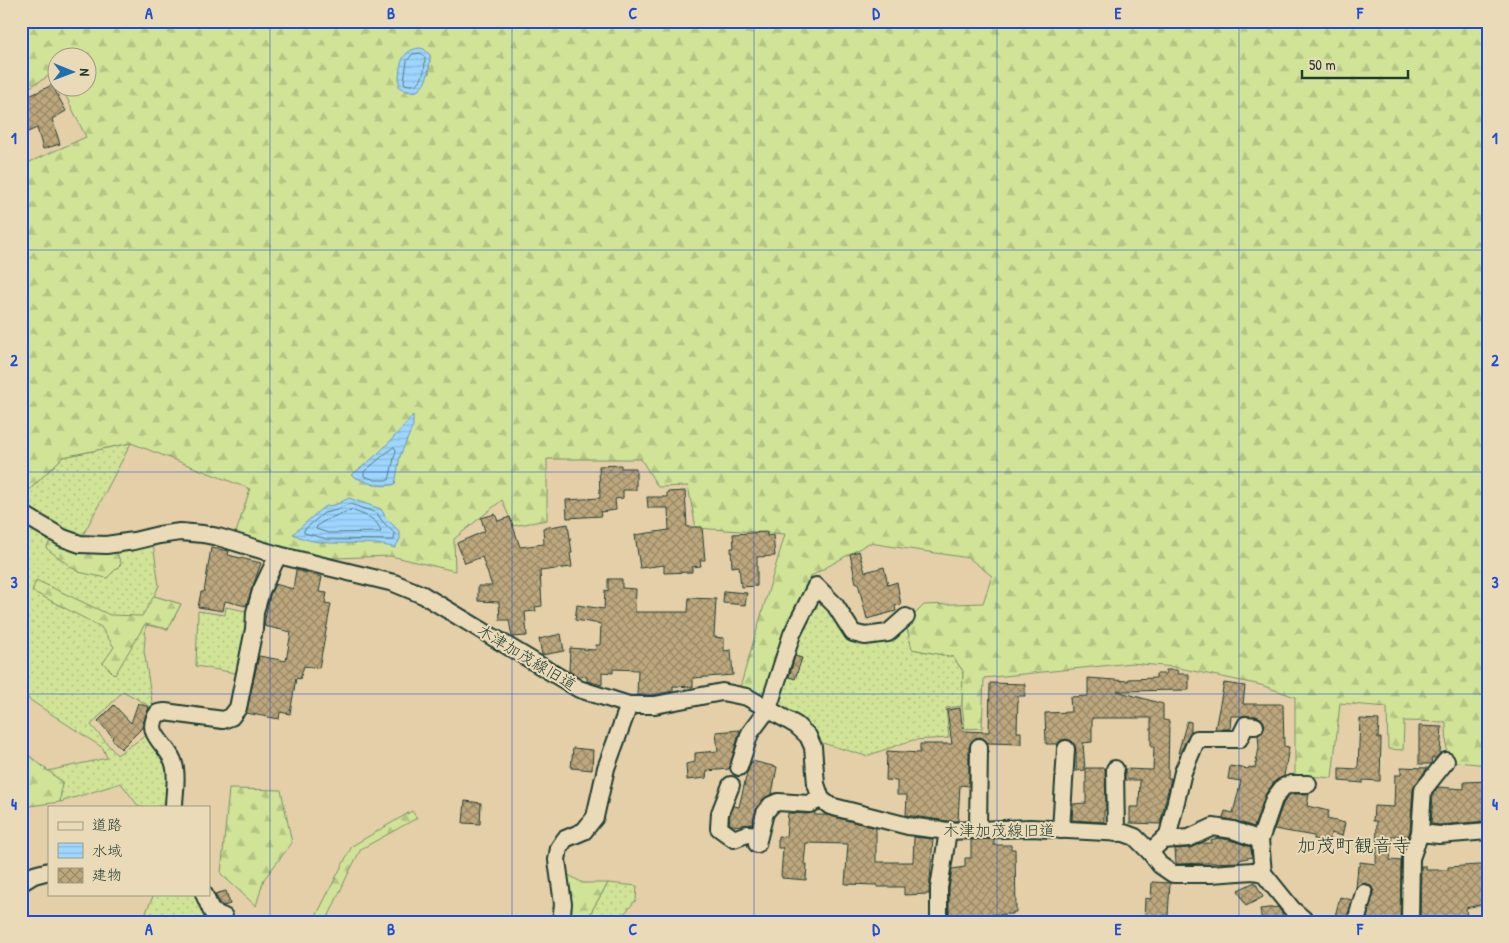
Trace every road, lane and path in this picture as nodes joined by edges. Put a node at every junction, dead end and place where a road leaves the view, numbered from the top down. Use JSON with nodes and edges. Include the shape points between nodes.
{"nodes":[{"id":1,"x":21,"y":513,"type":"edge"},
{"id":2,"x":278,"y":555,"type":"junction"},
{"id":3,"x":906,"y":617,"type":"dead end"},
{"id":4,"x":629,"y":705,"type":"junction"},
{"id":5,"x":768,"y":710,"type":"junction"},
{"id":6,"x":1255,"y":726,"type":"dead end"},
{"id":7,"x":979,"y":748,"type":"dead end"},
{"id":8,"x":1066,"y":749,"type":"dead end"},
{"id":9,"x":1446,"y":761,"type":"dead end"},
{"id":10,"x":739,"y":767,"type":"dead end"},
{"id":11,"x":1115,"y":769,"type":"dead end"},
{"id":12,"x":1308,"y":784,"type":"dead end"},
{"id":13,"x":731,"y":785,"type":"dead end"},
{"id":14,"x":821,"y":799,"type":"junction"},
{"id":15,"x":174,"y":806,"type":"edge"},
{"id":16,"x":978,"y":830,"type":"junction"},
{"id":17,"x":1061,"y":830,"type":"junction"},
{"id":18,"x":948,"y":831,"type":"junction"},
{"id":19,"x":1488,"y":831,"type":"edge"},
{"id":20,"x":1116,"y":833,"type":"junction"},
{"id":21,"x":1420,"y":833,"type":"junction"},
{"id":22,"x":1163,"y":840,"type":"junction"},
{"id":23,"x":1260,"y":840,"type":"junction"},
{"id":24,"x":1150,"y":852,"type":"junction"},
{"id":25,"x":48,"y":871,"type":"edge"},
{"id":26,"x":1263,"y":873,"type":"junction"},
{"id":27,"x":21,"y":883,"type":"edge"},
{"id":28,"x":1364,"y":893,"type":"dead end"},
{"id":29,"x":205,"y":896,"type":"edge"},
{"id":30,"x":224,"y":922,"type":"edge"},
{"id":31,"x":561,"y":922,"type":"edge"},
{"id":32,"x":939,"y":922,"type":"edge"},
{"id":33,"x":1307,"y":922,"type":"edge"},
{"id":34,"x":1356,"y":922,"type":"edge"},
{"id":35,"x":1410,"y":922,"type":"edge"}],
"edges":[{"from":1,"to":2,"type":"street","name":"木津加茂線旧道","via":[[63,538],[88,545],[180,532],[218,537]]},
{"from":2,"to":4,"type":"street","name":"木津加茂線旧道","via":[[370,576],[423,595],[579,689]]},
{"from":2,"to":15,"type":"street","via":[[261,590],[238,708],[234,714],[223,720],[165,712],[155,716],[154,733],[174,763]]},
{"from":3,"to":5,"type":"street","via":[[888,633],[865,636],[853,633],[835,605],[816,586],[792,634]]},
{"from":4,"to":5,"type":"street","name":"木津加茂線旧道","via":[[655,705],[722,692],[747,697]]},
{"from":4,"to":31,"type":"street","via":[[606,768],[595,817],[584,831],[565,839],[559,848]]},
{"from":5,"to":10,"type":"street","via":[[750,733]]},
{"from":5,"to":14,"type":"street","name":"木津加茂線旧道","via":[[802,730],[811,741]]},
{"from":6,"to":22,"type":"street","via":[[1246,725],[1240,739],[1197,739],[1183,772],[1168,835]]},
{"from":7,"to":16,"type":"street"},
{"from":8,"to":17,"type":"street"},
{"from":9,"to":21,"type":"street","via":[[1423,790]]},
{"from":11,"to":20,"type":"street"},
{"from":12,"to":23,"type":"street","via":[[1283,787],[1274,800]]},
{"from":13,"to":14,"type":"street","via":[[720,813],[719,828],[734,839],[747,834],[758,839],[764,813],[778,802],[809,804]]},
{"from":14,"to":18,"type":"street","name":"木津加茂線旧道","via":[[830,806],[856,813],[908,826]]},
{"from":16,"to":17,"type":"street","name":"木津加茂線旧道"},
{"from":16,"to":18,"type":"street","name":"木津加茂線旧道"},
{"from":17,"to":20,"type":"street","name":"木津加茂線旧道"},
{"from":18,"to":32,"type":"street","via":[[939,888]]},
{"from":19,"to":21,"type":"street","via":[[1439,835]]},
{"from":20,"to":24,"type":"street","name":"木津加茂線旧道","via":[[1135,837]]},
{"from":21,"to":35,"type":"street","via":[[1411,858]]},
{"from":22,"to":23,"type":"street","via":[[1189,838],[1213,827]]},
{"from":22,"to":24,"type":"street"},
{"from":23,"to":26,"type":"street"},
{"from":24,"to":26,"type":"street","name":"木津加茂線旧道","via":[[1173,874]]},
{"from":25,"to":27,"type":"street"},
{"from":26,"to":33,"type":"street"},
{"from":28,"to":34,"type":"street"},
{"from":29,"to":30,"type":"street","via":[[212,912],[224,917]]}]}
